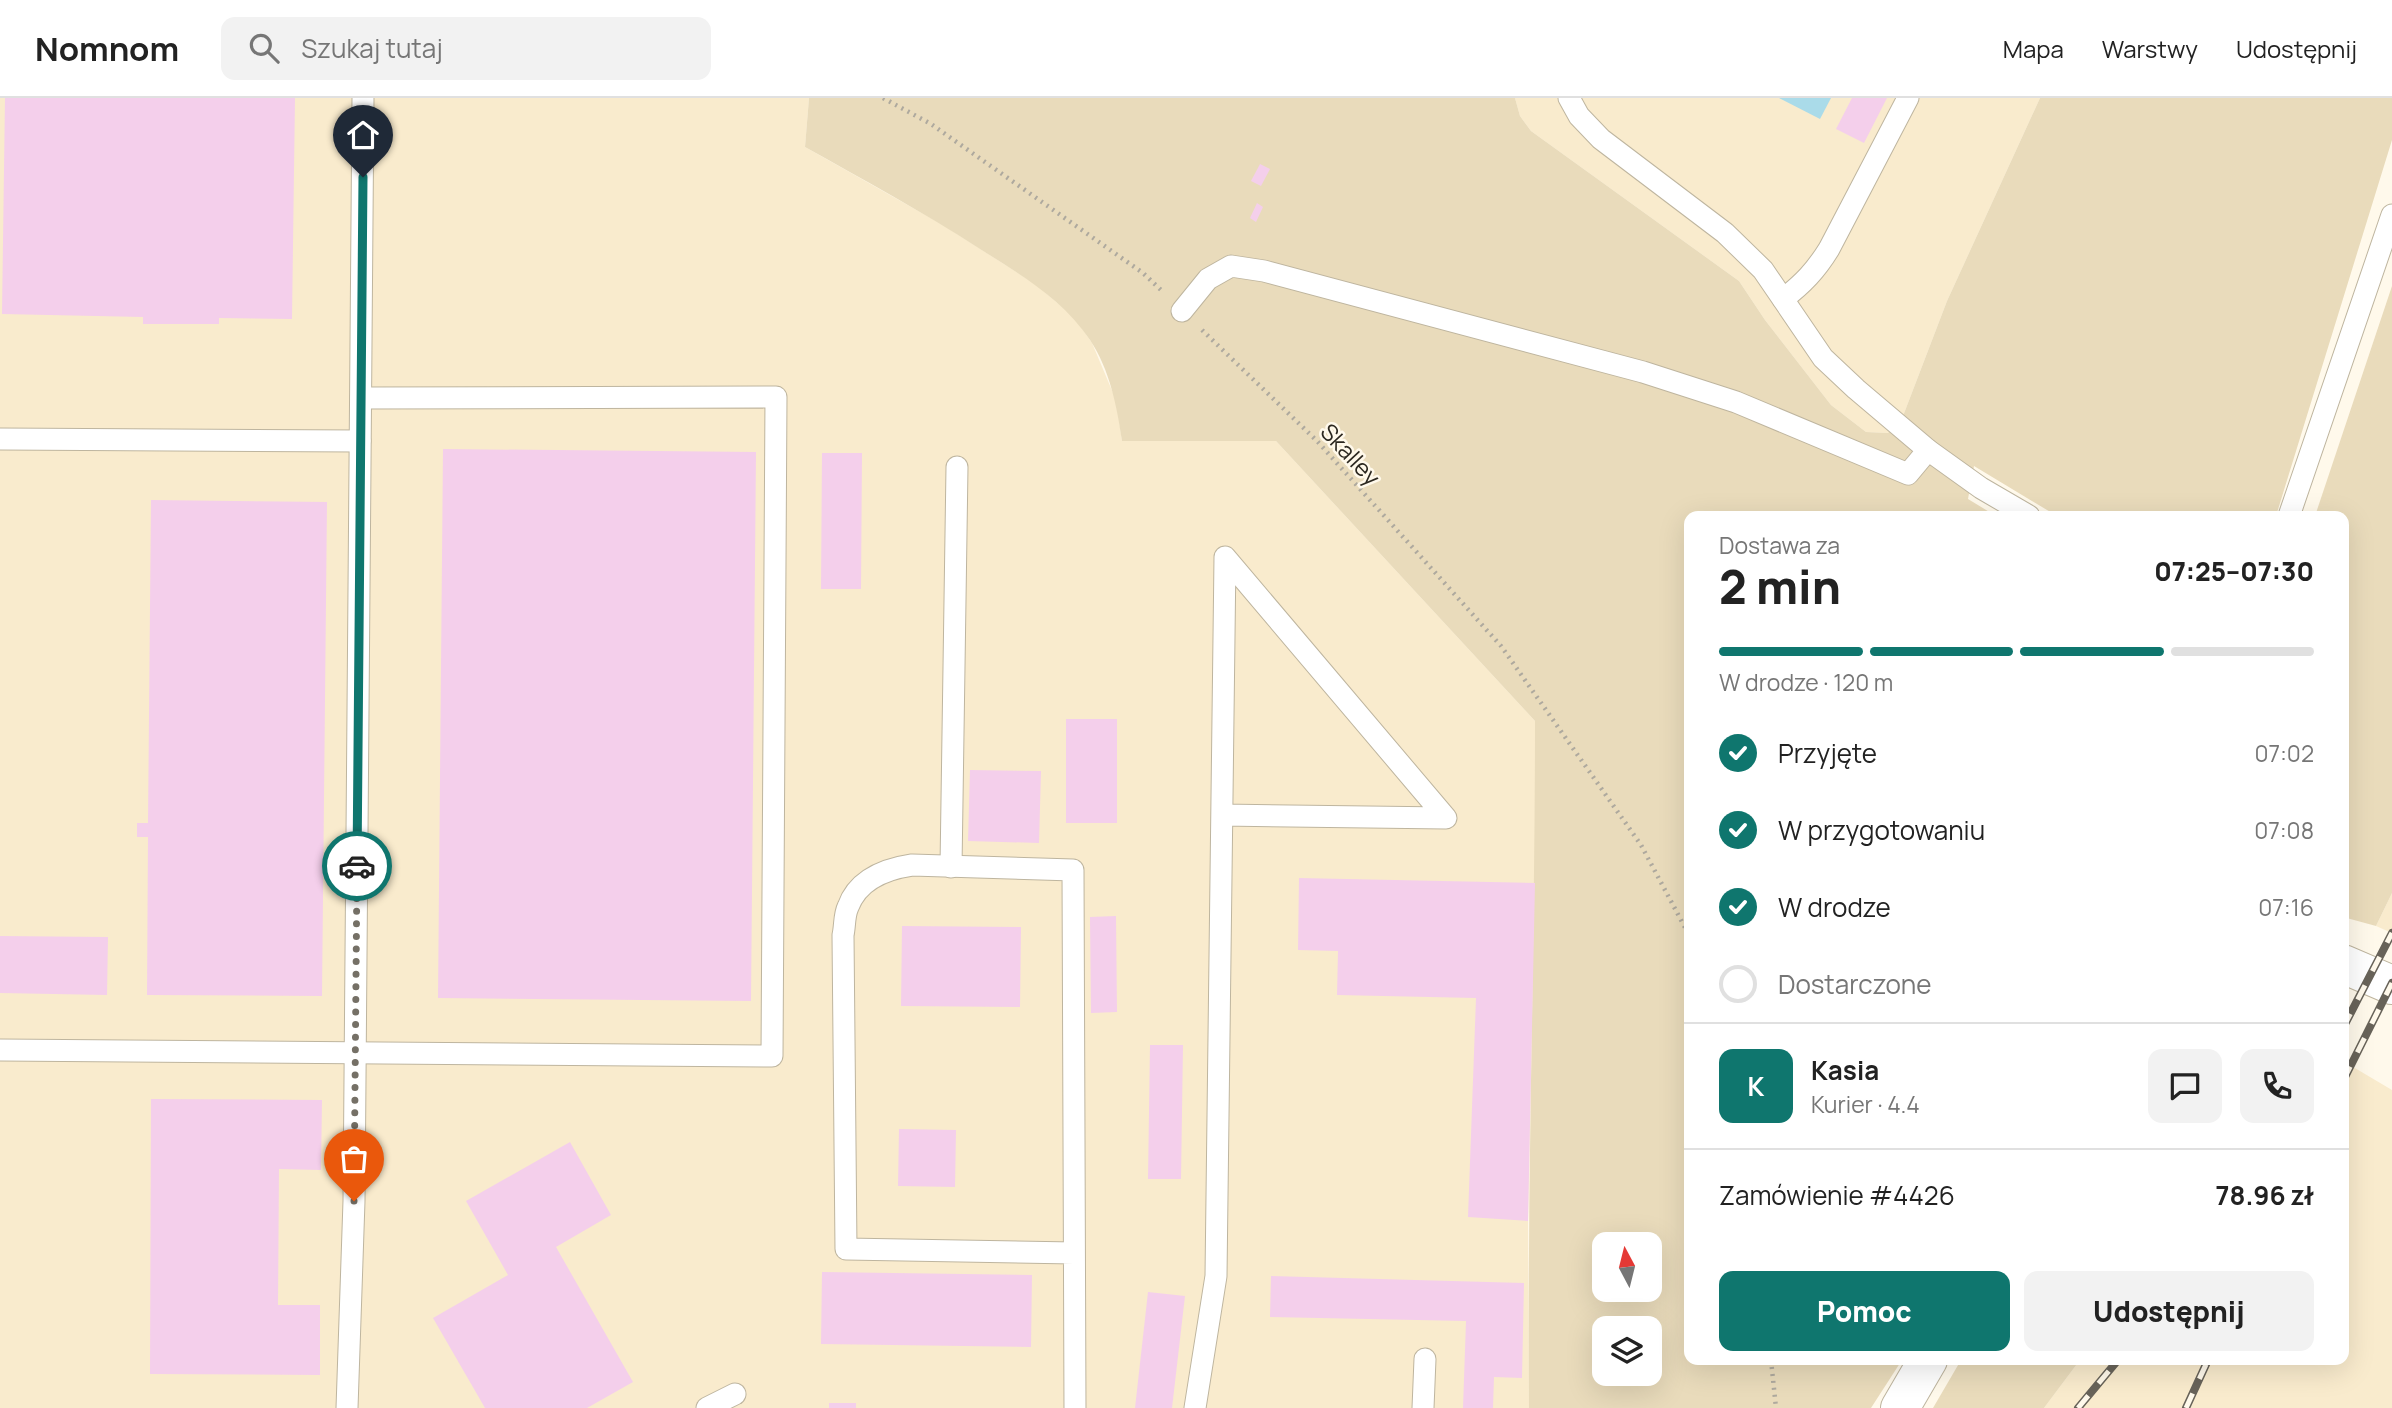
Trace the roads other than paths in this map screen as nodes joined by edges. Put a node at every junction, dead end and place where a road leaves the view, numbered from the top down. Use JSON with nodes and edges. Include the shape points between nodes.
{"nodes":[{"id":1,"x":363,"y":98,"type":"edge"},
{"id":2,"x":1569,"y":98,"type":"edge"},
{"id":3,"x":1908,"y":98,"type":"edge"},
{"id":4,"x":2392,"y":215,"type":"edge"},
{"id":5,"x":1783,"y":299,"type":"junction"},
{"id":6,"x":1182,"y":311,"type":"road end"},
{"id":7,"x":361,"y":398,"type":"junction"},
{"id":8,"x":0,"y":439,"type":"edge"},
{"id":9,"x":360,"y":441,"type":"junction"},
{"id":10,"x":1928,"y":450,"type":"junction"},
{"id":11,"x":957,"y":467,"type":"dead end"},
{"id":12,"x":2020,"y":511,"type":"edge"},
{"id":13,"x":2291,"y":511,"type":"edge"},
{"id":14,"x":1222,"y":815,"type":"junction"},
{"id":15,"x":951,"y":867,"type":"junction"},
{"id":16,"x":2349,"y":967,"type":"edge"},
{"id":17,"x":2392,"y":985,"type":"edge"},
{"id":18,"x":0,"y":1049,"type":"edge"},
{"id":19,"x":355,"y":1053,"type":"junction"},
{"id":20,"x":1074,"y":1253,"type":"junction"},
{"id":21,"x":1425,"y":1359,"type":"dead end"},
{"id":22,"x":1925,"y":1365,"type":"edge"},
{"id":23,"x":735,"y":1394,"type":"dead end"},
{"id":24,"x":347,"y":1408,"type":"edge"},
{"id":25,"x":707,"y":1408,"type":"edge"},
{"id":26,"x":1075,"y":1408,"type":"edge"},
{"id":27,"x":1195,"y":1408,"type":"edge"},
{"id":28,"x":1423,"y":1408,"type":"edge"},
{"id":29,"x":1900,"y":1408,"type":"edge"}],
"edges":[{"from":1,"to":7,"type":"lane"},
{"from":2,"to":5,"type":"lane","via":[[1578,116],[1601,139],[1725,233],[1763,270]]},
{"from":3,"to":5,"type":"lane","via":[[1829,249],[1815,271]]},
{"from":4,"to":13,"type":"lane"},
{"from":5,"to":10,"type":"lane","via":[[1823,358]]},
{"from":6,"to":10,"type":"lane","via":[[1208,279],[1231,266],[1264,271],[1643,372],[1736,402],[1908,474]]},
{"from":7,"to":9,"type":"lane"},
{"from":7,"to":19,"type":"lane","via":[[776,397],[772,1056]]},
{"from":8,"to":9,"type":"lane"},
{"from":9,"to":19,"type":"lane"},
{"from":10,"to":12,"type":"lane"},
{"from":11,"to":15,"type":"lane"},
{"from":14,"to":14,"type":"lane","via":[[1446,818],[1225,557],[1222,801]]},
{"from":14,"to":27,"type":"lane","via":[[1216,1276]]},
{"from":15,"to":20,"type":"lane","via":[[1073,870]]},
{"from":15,"to":20,"type":"lane","via":[[887,869],[861,885],[848,907],[844,935],[846,1249]]},
{"from":16,"to":17,"type":"street"},
{"from":18,"to":19,"type":"lane"},
{"from":19,"to":24,"type":"lane"},
{"from":20,"to":26,"type":"lane"},
{"from":21,"to":28,"type":"lane"},
{"from":22,"to":29,"type":"street"},
{"from":23,"to":25,"type":"lane"}]}
